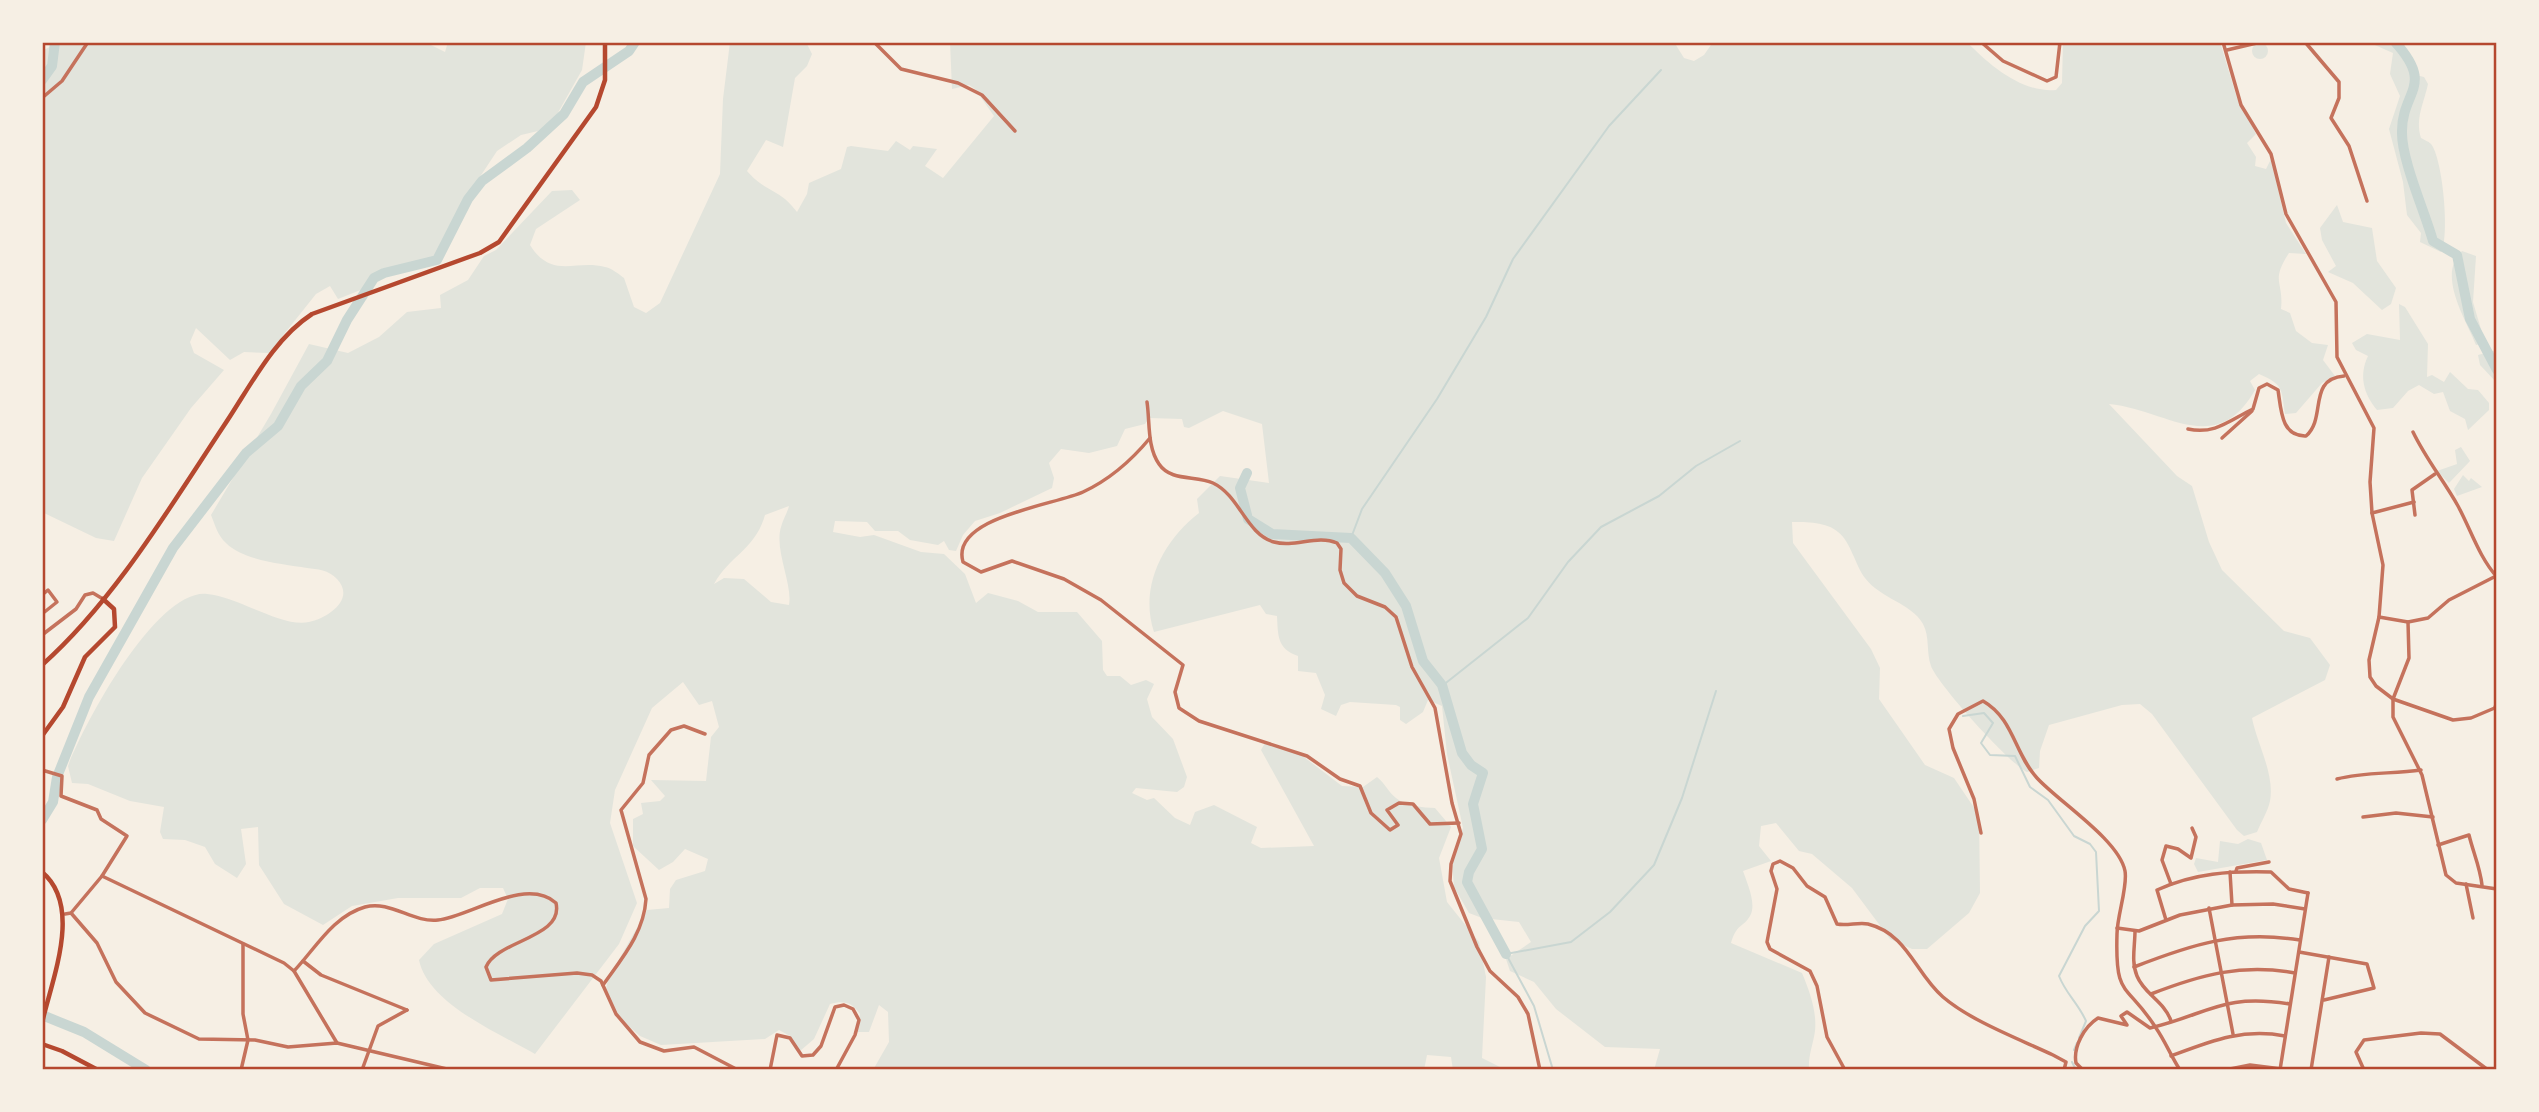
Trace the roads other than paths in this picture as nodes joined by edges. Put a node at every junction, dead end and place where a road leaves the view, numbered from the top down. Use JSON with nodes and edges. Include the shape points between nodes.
{"nodes":[{"id":1,"x":88,"y":42,"type":"edge"},
{"id":2,"x":605,"y":42,"type":"edge"},
{"id":3,"x":874,"y":42,"type":"edge"},
{"id":4,"x":1981,"y":42,"type":"edge"},
{"id":5,"x":2060,"y":42,"type":"edge"},
{"id":6,"x":2223,"y":42,"type":"edge"},
{"id":7,"x":2261,"y":42,"type":"edge"},
{"id":8,"x":2305,"y":42,"type":"edge"},
{"id":9,"x":2227,"y":50,"type":"junction"},
{"id":10,"x":42,"y":98,"type":"edge"},
{"id":11,"x":1015,"y":131,"type":"dead end"},
{"id":12,"x":2367,"y":201,"type":"dead end"},
{"id":13,"x":2344,"y":376,"type":"junction"},
{"id":14,"x":1147,"y":402,"type":"dead end"},
{"id":15,"x":2253,"y":410,"type":"junction"},
{"id":16,"x":2188,"y":429,"type":"dead end"},
{"id":17,"x":2413,"y":432,"type":"dead end"},
{"id":18,"x":1150,"y":438,"type":"junction"},
{"id":19,"x":2222,"y":438,"type":"dead end"},
{"id":20,"x":2435,"y":474,"type":"junction"},
{"id":21,"x":2414,"y":502,"type":"junction"},
{"id":22,"x":2372,"y":513,"type":"junction"},
{"id":23,"x":2415,"y":515,"type":"dead end"},
{"id":24,"x":2497,"y":577,"type":"edge"},
{"id":25,"x":42,"y":595,"type":"edge"},
{"id":26,"x":103,"y":599,"type":"junction"},
{"id":27,"x":42,"y":614,"type":"edge"},
{"id":28,"x":2379,"y":617,"type":"junction"},
{"id":29,"x":2408,"y":622,"type":"junction"},
{"id":30,"x":42,"y":635,"type":"edge"},
{"id":31,"x":42,"y":665,"type":"edge"},
{"id":32,"x":2393,"y":699,"type":"junction"},
{"id":33,"x":2497,"y":700,"type":"edge"},
{"id":34,"x":2496,"y":707,"type":"edge"},
{"id":35,"x":705,"y":734,"type":"dead end"},
{"id":36,"x":42,"y":736,"type":"edge"},
{"id":37,"x":42,"y":770,"type":"edge"},
{"id":38,"x":2421,"y":770,"type":"junction"},
{"id":39,"x":2337,"y":779,"type":"dead end"},
{"id":40,"x":2363,"y":817,"type":"dead end"},
{"id":41,"x":2433,"y":817,"type":"junction"},
{"id":42,"x":1459,"y":823,"type":"junction"},
{"id":43,"x":2192,"y":828,"type":"dead end"},
{"id":44,"x":1981,"y":833,"type":"dead end"},
{"id":45,"x":2438,"y":845,"type":"junction"},
{"id":46,"x":2269,"y":862,"type":"dead end"},
{"id":47,"x":2230,"y":871,"type":"junction"},
{"id":48,"x":2236,"y":871,"type":"junction"},
{"id":49,"x":42,"y":872,"type":"edge"},
{"id":50,"x":102,"y":876,"type":"junction"},
{"id":51,"x":2171,"y":884,"type":"junction"},
{"id":52,"x":2466,"y":884,"type":"junction"},
{"id":53,"x":2482,"y":885,"type":"junction"},
{"id":54,"x":2497,"y":888,"type":"edge"},
{"id":55,"x":2232,"y":905,"type":"junction"},
{"id":56,"x":2209,"y":908,"type":"junction"},
{"id":57,"x":2305,"y":909,"type":"junction"},
{"id":58,"x":68,"y":914,"type":"junction"},
{"id":59,"x":2473,"y":918,"type":"dead end"},
{"id":60,"x":2166,"y":920,"type":"junction"},
{"id":61,"x":2117,"y":928,"type":"junction"},
{"id":62,"x":2136,"y":931,"type":"junction"},
{"id":63,"x":2215,"y":939,"type":"junction"},
{"id":64,"x":2300,"y":940,"type":"junction"},
{"id":65,"x":243,"y":944,"type":"junction"},
{"id":66,"x":2298,"y":952,"type":"junction"},
{"id":67,"x":2329,"y":957,"type":"junction"},
{"id":68,"x":303,"y":961,"type":"junction"},
{"id":69,"x":2134,"y":967,"type":"junction"},
{"id":70,"x":294,"y":971,"type":"junction"},
{"id":71,"x":2221,"y":971,"type":"junction"},
{"id":72,"x":2295,"y":973,"type":"junction"},
{"id":73,"x":603,"y":985,"type":"junction"},
{"id":74,"x":2151,"y":994,"type":"junction"},
{"id":75,"x":2324,"y":1000,"type":"junction"},
{"id":76,"x":2227,"y":1002,"type":"junction"},
{"id":77,"x":2290,"y":1004,"type":"junction"},
{"id":78,"x":2171,"y":1021,"type":"junction"},
{"id":79,"x":42,"y":1023,"type":"edge"},
{"id":80,"x":2155,"y":1027,"type":"junction"},
{"id":81,"x":2233,"y":1034,"type":"junction"},
{"id":82,"x":2285,"y":1036,"type":"junction"},
{"id":83,"x":248,"y":1040,"type":"junction"},
{"id":84,"x":337,"y":1043,"type":"junction"},
{"id":85,"x":42,"y":1044,"type":"edge"},
{"id":86,"x":366,"y":1051,"type":"junction"},
{"id":87,"x":2171,"y":1056,"type":"junction"},
{"id":88,"x":2280,"y":1069,"type":"edge"},
{"id":89,"x":98,"y":1070,"type":"edge"},
{"id":90,"x":240,"y":1070,"type":"edge"},
{"id":91,"x":362,"y":1070,"type":"edge"},
{"id":92,"x":451,"y":1070,"type":"edge"},
{"id":93,"x":738,"y":1070,"type":"edge"},
{"id":94,"x":770,"y":1070,"type":"edge"},
{"id":95,"x":836,"y":1070,"type":"edge"},
{"id":96,"x":1540,"y":1070,"type":"edge"},
{"id":97,"x":1845,"y":1070,"type":"edge"},
{"id":98,"x":2064,"y":1070,"type":"edge"},
{"id":99,"x":2084,"y":1070,"type":"edge"},
{"id":100,"x":2180,"y":1070,"type":"edge"},
{"id":101,"x":2225,"y":1070,"type":"edge"},
{"id":102,"x":2289,"y":1070,"type":"edge"},
{"id":103,"x":2311,"y":1070,"type":"edge"},
{"id":104,"x":2364,"y":1070,"type":"edge"},
{"id":105,"x":2488,"y":1070,"type":"edge"}],
"edges":[{"from":1,"to":10,"type":"street","via":[[62,80]]},
{"from":2,"to":26,"type":"main road","via":[[603,89],[591,116],[499,242],[312,314],[286,336]]},
{"from":3,"to":11,"type":"street","via":[[901,69],[957,82],[982,95]]},
{"from":4,"to":5,"type":"street","via":[[2010,65],[2047,81],[2058,71]]},
{"from":6,"to":9,"type":"street"},
{"from":7,"to":9,"type":"street"},
{"from":8,"to":12,"type":"street","via":[[2339,82],[2331,118],[2349,146]]},
{"from":9,"to":13,"type":"street","via":[[2241,104],[2271,154],[2286,214],[2336,302],[2337,357]]},
{"from":13,"to":15,"type":"street","via":[[2329,380],[2320,390],[2314,426],[2306,436],[2289,431],[2273,385],[2262,384]]},
{"from":13,"to":22,"type":"street","via":[[2374,428]]},
{"from":14,"to":18,"type":"street"},
{"from":15,"to":16,"type":"street","via":[[2216,429]]},
{"from":15,"to":19,"type":"street"},
{"from":17,"to":20,"type":"street"},
{"from":18,"to":42,"type":"street","via":[[1161,468],[1175,476],[1217,485],[1262,536],[1292,544],[1326,539],[1340,545],[1341,576],[1349,591],[1396,617],[1408,658],[1434,708]]},
{"from":18,"to":42,"type":"street","via":[[1116,473],[1090,488],[983,523],[969,538],[963,562],[981,572],[1013,561],[1080,587],[1183,665],[1175,697],[1179,708],[1199,720],[1315,760],[1335,776],[1360,786],[1371,813],[1390,830],[1398,825],[1387,813],[1388,807],[1407,802],[1430,824]]},
{"from":20,"to":21,"type":"street","via":[[2414,486]]},
{"from":20,"to":24,"type":"street"},
{"from":21,"to":22,"type":"street"},
{"from":21,"to":23,"type":"street"},
{"from":22,"to":28,"type":"street","via":[[2383,565]]},
{"from":24,"to":29,"type":"street","via":[[2449,600],[2428,618]]},
{"from":25,"to":27,"type":"street","via":[[48,590],[57,602]]},
{"from":26,"to":30,"type":"street","via":[[93,593],[85,596],[76,609]]},
{"from":26,"to":31,"type":"main road"},
{"from":26,"to":36,"type":"main road","via":[[114,609],[115,627],[85,657],[63,707]]},
{"from":28,"to":29,"type":"street"},
{"from":28,"to":32,"type":"street","via":[[2369,660],[2370,677]]},
{"from":29,"to":32,"type":"street","via":[[2409,658]]},
{"from":32,"to":34,"type":"street","via":[[2453,720]]},
{"from":32,"to":38,"type":"street","via":[[2393,717]]},
{"from":33,"to":34,"type":"street"},
{"from":35,"to":73,"type":"street","via":[[684,726],[671,730],[649,755],[643,783],[621,810],[645,909],[632,946]]},
{"from":37,"to":50,"type":"street","via":[[62,776],[61,796],[97,810],[101,819],[127,836]]},
{"from":38,"to":39,"type":"street"},
{"from":38,"to":41,"type":"street"},
{"from":40,"to":41,"type":"street","via":[[2396,813]]},
{"from":41,"to":45,"type":"street"},
{"from":42,"to":96,"type":"street","via":[[1461,838],[1450,881],[1490,971],[1528,1014]]},
{"from":43,"to":51,"type":"street","via":[[2196,837],[2191,858],[2166,846],[2162,860]]},
{"from":44,"to":61,"type":"street","via":[[1949,729],[1958,713],[1983,701],[2003,717],[2020,757],[2037,778],[2117,853],[2125,875]]},
{"from":45,"to":52,"type":"street","via":[[2448,878]]},
{"from":45,"to":53,"type":"street","via":[[2469,835]]},
{"from":46,"to":48,"type":"street"},
{"from":47,"to":48,"type":"street"},
{"from":47,"to":51,"type":"street"},
{"from":47,"to":55,"type":"street"},
{"from":48,"to":57,"type":"street","via":[[2271,872],[2289,889],[2308,893]]},
{"from":49,"to":58,"type":"main road","via":[[57,888]]},
{"from":50,"to":58,"type":"street"},
{"from":50,"to":65,"type":"street"},
{"from":51,"to":60,"type":"street","via":[[2157,890]]},
{"from":52,"to":53,"type":"street"},
{"from":52,"to":59,"type":"street"},
{"from":53,"to":54,"type":"street"},
{"from":55,"to":56,"type":"street"},
{"from":55,"to":57,"type":"street"},
{"from":56,"to":60,"type":"street"},
{"from":56,"to":63,"type":"street"},
{"from":57,"to":64,"type":"street"},
{"from":58,"to":79,"type":"main road"},
{"from":58,"to":83,"type":"street","via":[[97,943],[116,982],[145,1013],[199,1039]]},
{"from":60,"to":62,"type":"street"},
{"from":61,"to":62,"type":"street"},
{"from":61,"to":80,"type":"street","via":[[2120,986]]},
{"from":62,"to":69,"type":"street"},
{"from":63,"to":64,"type":"street"},
{"from":63,"to":69,"type":"street"},
{"from":63,"to":71,"type":"street"},
{"from":64,"to":66,"type":"street"},
{"from":65,"to":70,"type":"street"},
{"from":65,"to":83,"type":"street","via":[[243,1014]]},
{"from":66,"to":67,"type":"street"},
{"from":66,"to":72,"type":"street"},
{"from":67,"to":75,"type":"street"},
{"from":67,"to":75,"type":"street","via":[[2367,964],[2374,988]]},
{"from":68,"to":70,"type":"street"},
{"from":68,"to":73,"type":"street","via":[[345,915],[367,906],[438,920],[492,901],[542,896],[556,903],[552,920],[493,955],[486,974],[499,981],[584,973]]},
{"from":68,"to":86,"type":"street","via":[[321,975],[407,1010],[378,1026]]},
{"from":69,"to":74,"type":"street"},
{"from":70,"to":84,"type":"street"},
{"from":71,"to":72,"type":"street","via":[[2266,968]]},
{"from":71,"to":74,"type":"street"},
{"from":71,"to":76,"type":"street"},
{"from":72,"to":77,"type":"street"},
{"from":73,"to":93,"type":"street","via":[[616,1014],[640,1042],[664,1051],[694,1047]]},
{"from":74,"to":78,"type":"street","via":[[2168,1011]]},
{"from":75,"to":103,"type":"street"},
{"from":76,"to":77,"type":"street","via":[[2248,999]]},
{"from":76,"to":78,"type":"street"},
{"from":76,"to":81,"type":"street"},
{"from":77,"to":82,"type":"street"},
{"from":78,"to":80,"type":"street"},
{"from":80,"to":87,"type":"street"},
{"from":80,"to":99,"type":"street","via":[[2127,1013],[2121,1016],[2127,1025],[2103,1018],[2094,1021],[2076,1050],[2076,1063]]},
{"from":81,"to":82,"type":"street"},
{"from":81,"to":87,"type":"street"},
{"from":82,"to":88,"type":"street"},
{"from":83,"to":84,"type":"street","via":[[288,1047]]},
{"from":83,"to":90,"type":"street"},
{"from":84,"to":86,"type":"street"},
{"from":85,"to":89,"type":"main road"},
{"from":86,"to":91,"type":"street"},
{"from":86,"to":92,"type":"street"},
{"from":87,"to":100,"type":"street"},
{"from":88,"to":101,"type":"street","via":[[2249,1065]]},
{"from":88,"to":102,"type":"street"},
{"from":94,"to":95,"type":"street","via":[[777,1035],[790,1038],[802,1056],[813,1055],[821,1046],[835,1007],[844,1004],[859,1020]]},
{"from":97,"to":98,"type":"street","via":[[1827,1037],[1810,971],[1770,949],[1767,942],[1777,889],[1771,870],[1780,861],[1825,897],[1837,924],[1866,923],[1896,936],[1945,999],[2066,1062]]},
{"from":104,"to":105,"type":"street","via":[[2356,1052],[2364,1040],[2421,1033],[2446,1037]]}]}
